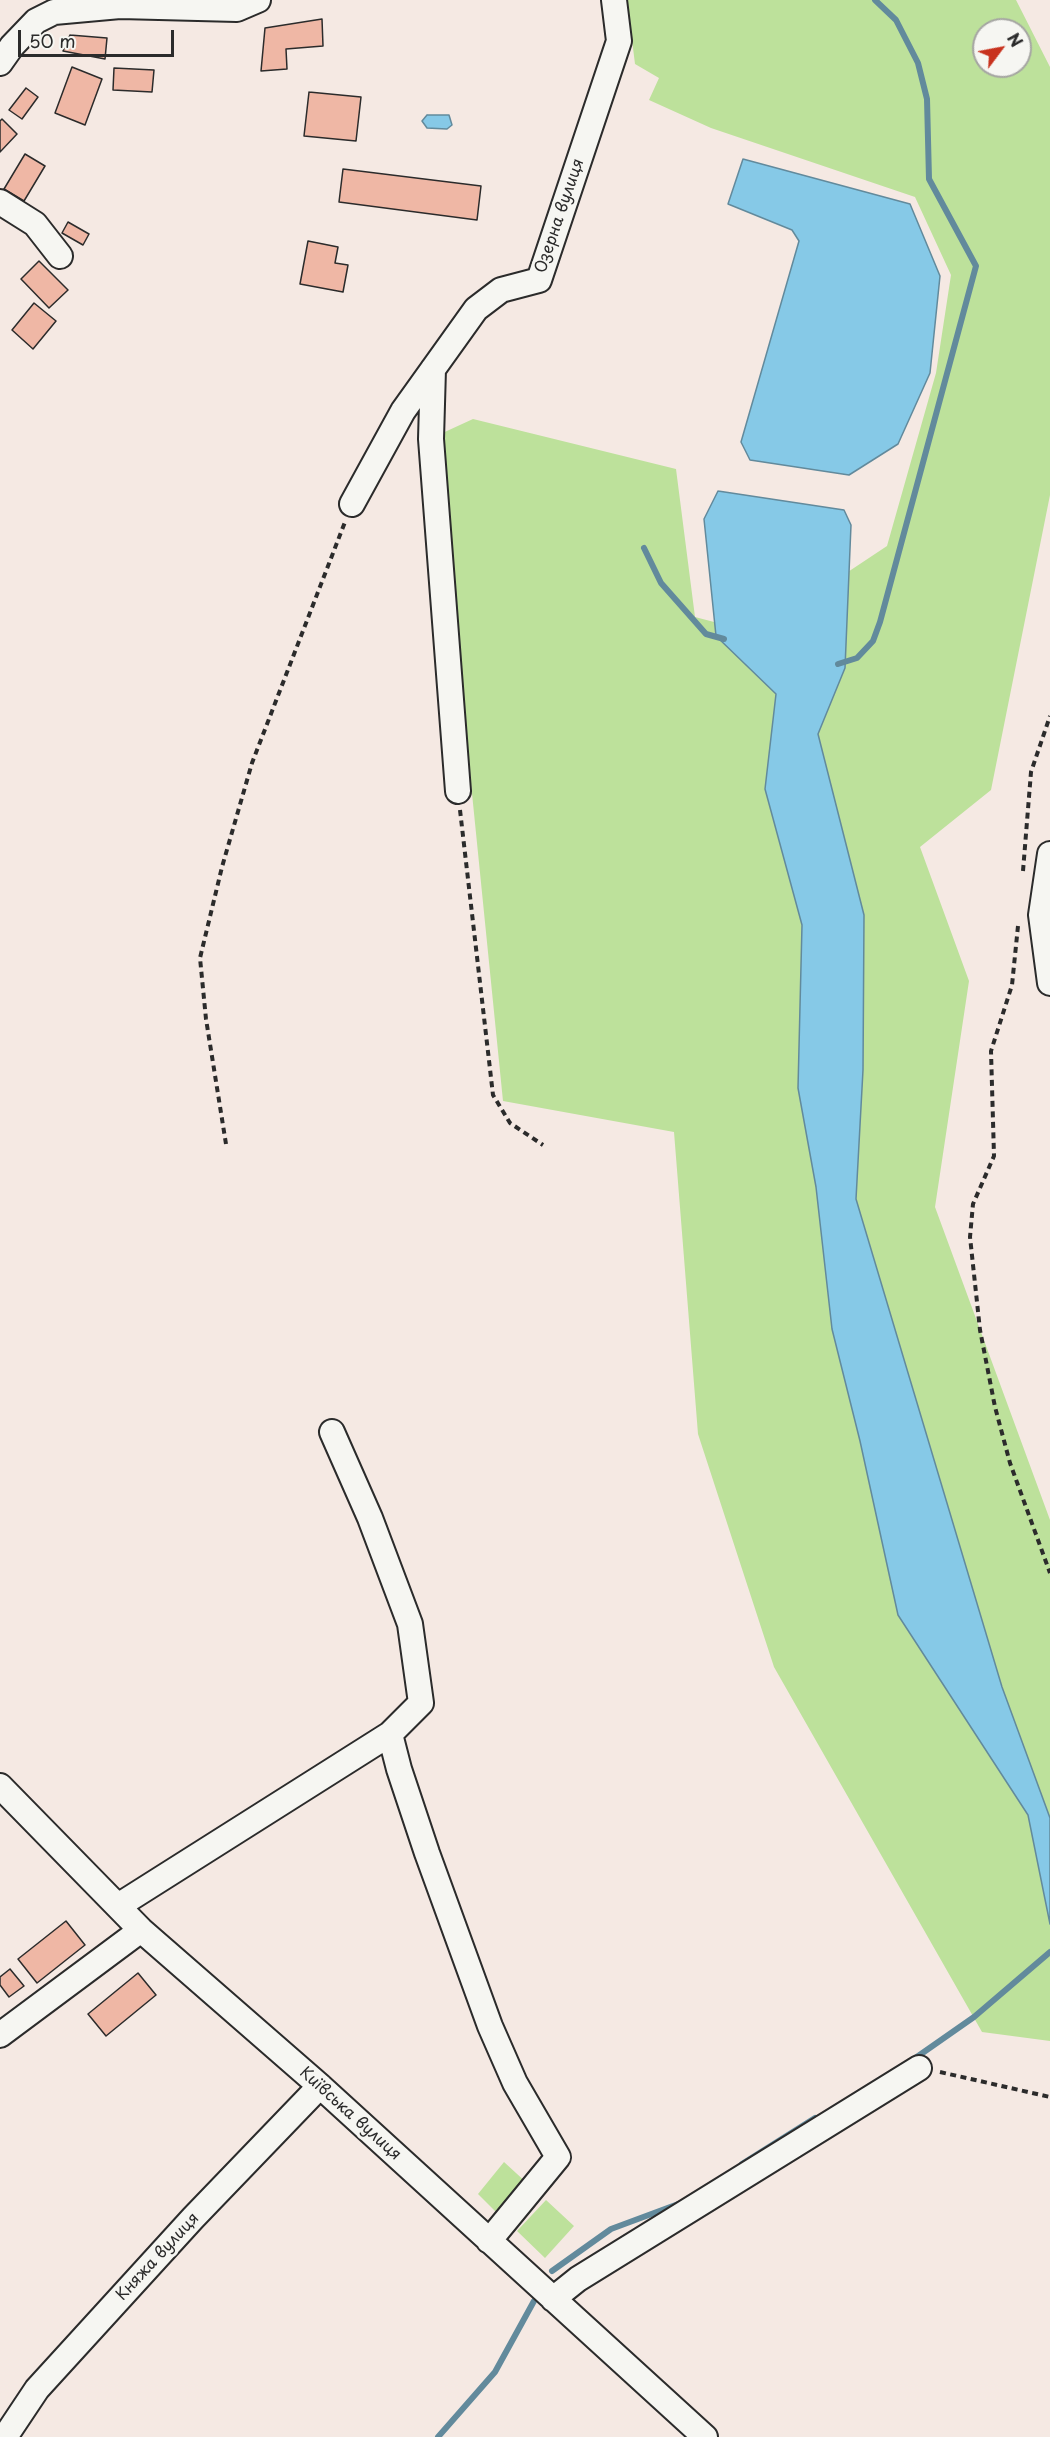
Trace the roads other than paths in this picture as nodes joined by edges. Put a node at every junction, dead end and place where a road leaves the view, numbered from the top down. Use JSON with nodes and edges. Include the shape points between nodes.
{"nodes":[{"id":1,"x":258,"y":0,"type":"edge"},
{"id":2,"x":614,"y":0,"type":"edge"},
{"id":3,"x":55,"y":6,"type":"edge"},
{"id":4,"x":0,"y":63,"type":"edge"},
{"id":5,"x":0,"y":202,"type":"edge"},
{"id":6,"x":60,"y":256,"type":"dead end"},
{"id":7,"x":433,"y":369,"type":"junction"},
{"id":8,"x":352,"y":504,"type":"road end"},
{"id":9,"x":458,"y":791,"type":"road end"},
{"id":10,"x":1050,"y":854,"type":"edge"},
{"id":11,"x":1050,"y":983,"type":"edge"},
{"id":12,"x":332,"y":1432,"type":"dead end"},
{"id":13,"x":390,"y":1734,"type":"junction"},
{"id":14,"x":0,"y":1786,"type":"edge"},
{"id":15,"x":118,"y":1906,"type":"junction"},
{"id":16,"x":141,"y":1930,"type":"junction"},
{"id":17,"x":0,"y":2035,"type":"edge"},
{"id":18,"x":919,"y":2068,"type":"road end"},
{"id":19,"x":320,"y":2086,"type":"junction"},
{"id":20,"x":489,"y":2241,"type":"junction"},
{"id":21,"x":554,"y":2299,"type":"junction"},
{"id":22,"x":5,"y":2437,"type":"edge"},
{"id":23,"x":705,"y":2437,"type":"edge"}],
"edges":[{"from":1,"to":3,"type":"street","via":[[237,9]]},
{"from":2,"to":7,"type":"street","name":"Озерна вулиця","via":[[619,41],[539,280],[501,290],[476,309]]},
{"from":3,"to":4,"type":"street","via":[[12,45]]},
{"from":5,"to":6,"type":"street","via":[[35,224]]},
{"from":7,"to":8,"type":"street","name":"Озерна вулиця","via":[[403,411]]},
{"from":7,"to":9,"type":"street","via":[[431,439]]},
{"from":10,"to":11,"type":"street","via":[[1041,915]]},
{"from":12,"to":13,"type":"street","via":[[410,1624],[422,1703]]},
{"from":13,"to":15,"type":"street"},
{"from":13,"to":20,"type":"street","via":[[427,1853],[490,2026],[515,2083],[558,2157]]},
{"from":14,"to":15,"type":"street","name":"Київська вулиця"},
{"from":15,"to":16,"type":"street","name":"Київська вулиця"},
{"from":16,"to":17,"type":"street"},
{"from":16,"to":19,"type":"street","name":"Київська вулиця"},
{"from":18,"to":21,"type":"street","via":[[578,2279]]},
{"from":19,"to":20,"type":"street","name":"Київська вулиця"},
{"from":19,"to":22,"type":"street","name":"Княжа вулиця","via":[[37,2389]]},
{"from":20,"to":21,"type":"street","name":"Київська вулиця"},
{"from":21,"to":23,"type":"street","name":"Київська вулиця"}]}
